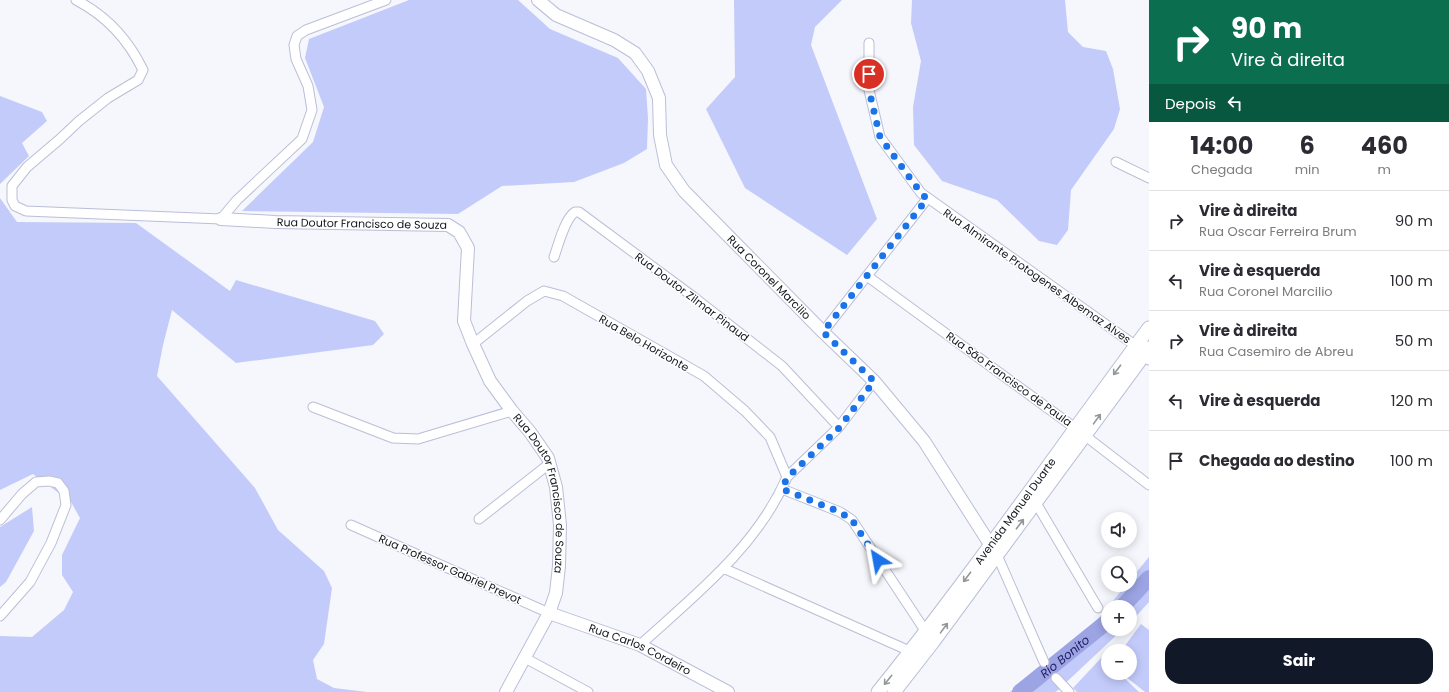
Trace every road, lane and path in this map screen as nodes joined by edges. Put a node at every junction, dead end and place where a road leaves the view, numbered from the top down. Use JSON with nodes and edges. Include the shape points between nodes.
{"nodes":[{"id":1,"x":76,"y":0,"type":"edge"},
{"id":2,"x":386,"y":0,"type":"edge"},
{"id":3,"x":538,"y":0,"type":"edge"},
{"id":4,"x":376,"y":2,"type":"edge"},
{"id":5,"x":869,"y":43,"type":"dead end"},
{"id":6,"x":1116,"y":162,"type":"dead end"},
{"id":7,"x":1149,"y":178,"type":"edge"},
{"id":8,"x":927,"y":199,"type":"junction"},
{"id":9,"x":221,"y":219,"type":"junction"},
{"id":10,"x":554,"y":257,"type":"dead end"},
{"id":11,"x":867,"y":276,"type":"junction"},
{"id":12,"x":1149,"y":328,"type":"edge"},
{"id":13,"x":823,"y":332,"type":"junction"},
{"id":14,"x":473,"y":344,"type":"junction"},
{"id":15,"x":1144,"y":353,"type":"edge"},
{"id":16,"x":874,"y":381,"type":"junction"},
{"id":17,"x":313,"y":407,"type":"dead end"},
{"id":18,"x":512,"y":411,"type":"junction"},
{"id":19,"x":840,"y":427,"type":"junction"},
{"id":20,"x":1080,"y":432,"type":"junction"},
{"id":21,"x":549,"y":464,"type":"junction"},
{"id":22,"x":787,"y":478,"type":"junction"},
{"id":23,"x":1149,"y":485,"type":"edge"},
{"id":24,"x":782,"y":489,"type":"junction"},
{"id":25,"x":1036,"y":503,"type":"junction"},
{"id":26,"x":479,"y":519,"type":"dead end"},
{"id":27,"x":0,"y":520,"type":"edge"},
{"id":28,"x":351,"y":525,"type":"dead end"},
{"id":29,"x":994,"y":550,"type":"junction"},
{"id":30,"x":723,"y":568,"type":"junction"},
{"id":31,"x":1098,"y":608,"type":"dead end"},
{"id":32,"x":549,"y":613,"type":"junction"},
{"id":33,"x":0,"y":616,"type":"edge"},
{"id":34,"x":930,"y":637,"type":"junction"},
{"id":35,"x":640,"y":646,"type":"junction"},
{"id":36,"x":916,"y":654,"type":"junction"},
{"id":37,"x":525,"y":658,"type":"junction"},
{"id":38,"x":1044,"y":662,"type":"dead end"},
{"id":39,"x":1056,"y":678,"type":"dead end"},
{"id":40,"x":506,"y":692,"type":"edge"},
{"id":41,"x":588,"y":692,"type":"edge"},
{"id":42,"x":728,"y":692,"type":"edge"},
{"id":43,"x":878,"y":692,"type":"edge"},
{"id":44,"x":894,"y":692,"type":"edge"},
{"id":45,"x":1068,"y":692,"type":"edge"}],
"edges":[{"from":1,"to":9,"type":"street","name":"Rua Doutor Francisco de Souza","via":[[104,17],[118,30],[143,70],[138,80],[108,98],[27,167],[12,186],[12,200],[15,206],[26,211]]},
{"from":2,"to":4,"type":"street"},
{"from":3,"to":13,"type":"street","name":"Rua Coronel Marcilio","via":[[556,15],[614,40],[636,53],[648,71],[659,98],[660,135],[666,164],[684,191]]},
{"from":4,"to":9,"type":"street","via":[[297,36],[294,45],[296,59],[308,86],[312,110],[302,140],[236,200]]},
{"from":5,"to":8,"type":"street","name":"Rua Almirante Protogenes Albemaz Alves","via":[[869,90],[880,137]]},
{"from":6,"to":7,"type":"street"},
{"from":8,"to":11,"type":"street"},
{"from":8,"to":15,"type":"street","name":"Rua Almirante Protogenes Albemaz Alves"},
{"from":9,"to":14,"type":"street","name":"Rua Doutor Francisco de Souza","via":[[448,225],[459,232],[468,248],[464,320]]},
{"from":10,"to":19,"type":"street","name":"Rua Doutor Zilmar Pinaud","via":[[567,222],[572,213],[579,212],[782,366]]},
{"from":11,"to":13,"type":"street"},
{"from":11,"to":20,"type":"street","name":"Rua São Francisco de Paula"},
{"from":12,"to":15,"type":"main road","name":"Avenida Manuel Duarte"},
{"from":13,"to":16,"type":"street","name":"Rua Coronel Marcilio"},
{"from":14,"to":18,"type":"street","name":"Rua Doutor Francisco de Souza","via":[[490,381]]},
{"from":14,"to":22,"type":"street","name":"Rua Belo Horizonte","via":[[527,301],[544,291],[563,296],[704,376],[745,411],[770,437]]},
{"from":15,"to":20,"type":"main road","name":"Avenida Manuel Duarte"},
{"from":16,"to":19,"type":"street"},
{"from":16,"to":29,"type":"street","name":"Rua Coronel Marcilio","via":[[924,440]]},
{"from":17,"to":18,"type":"street","via":[[392,438],[418,439]]},
{"from":18,"to":21,"type":"street","name":"Rua Doutor Francisco de Souza","via":[[530,432],[548,458]]},
{"from":19,"to":22,"type":"street"},
{"from":20,"to":23,"type":"street","name":"Rua São Francisco de Paula"},
{"from":20,"to":25,"type":"main road","name":"Avenida Manuel Duarte"},
{"from":20,"to":29,"type":"main road","name":"Avenida Manuel Duarte"},
{"from":21,"to":26,"type":"street"},
{"from":21,"to":32,"type":"street","name":"Rua Doutor Francisco de Souza","via":[[556,487],[560,525],[556,593]]},
{"from":22,"to":24,"type":"street"},
{"from":24,"to":30,"type":"street","via":[[757,529]]},
{"from":24,"to":34,"type":"street","via":[[840,512],[852,520]]},
{"from":29,"to":25,"type":"main road","name":"Avenida Manuel Duarte","one_way":true},
{"from":25,"to":31,"type":"street"},
{"from":27,"to":33,"type":"street","via":[[36,482],[58,483],[64,491],[66,505],[50,543],[30,582]]},
{"from":28,"to":32,"type":"street","name":"Rua Professor Gabriel Prevot"},
{"from":29,"to":34,"type":"main road","name":"Avenida Manuel Duarte"},
{"from":29,"to":38,"type":"street","name":"Rua Coronel Marcilio"},
{"from":30,"to":35,"type":"street"},
{"from":30,"to":36,"type":"street"},
{"from":32,"to":35,"type":"street","name":"Rua Carlos Cordeiro"},
{"from":32,"to":37,"type":"street","name":"Rua Doutor Francisco de Souza"},
{"from":34,"to":36,"type":"main road","name":"Avenida Manuel Duarte"},
{"from":35,"to":42,"type":"street","name":"Rua Carlos Cordeiro"},
{"from":36,"to":43,"type":"main road","name":"Avenida Manuel Duarte","one_way":true},
{"from":36,"to":44,"type":"main road","name":"Avenida Manuel Duarte"},
{"from":37,"to":40,"type":"street","name":"Rua Doutor Francisco de Souza"},
{"from":37,"to":41,"type":"street"},
{"from":39,"to":45,"type":"street"}]}
